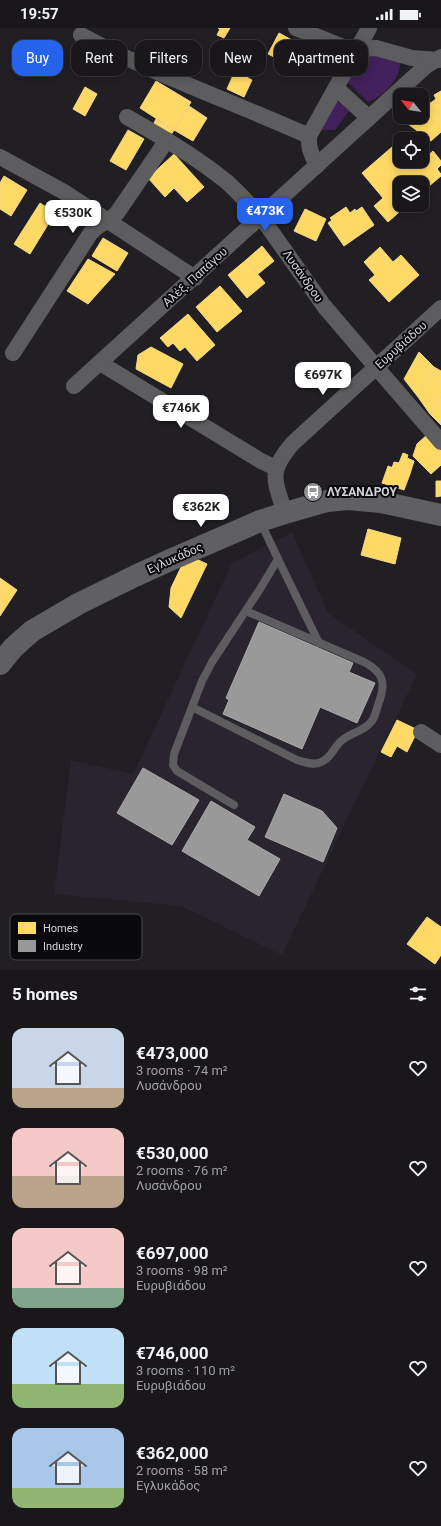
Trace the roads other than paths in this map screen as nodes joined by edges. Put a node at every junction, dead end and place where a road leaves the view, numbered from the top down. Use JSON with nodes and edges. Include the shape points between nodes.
{"nodes":[{"id":1,"x":296,"y":28,"type":"edge"},
{"id":2,"x":369,"y":28,"type":"edge"},
{"id":3,"x":81,"y":35,"type":"dead end"},
{"id":4,"x":326,"y":40,"type":"edge"},
{"id":5,"x":363,"y":40,"type":"edge"},
{"id":6,"x":368,"y":48,"type":"edge"},
{"id":7,"x":439,"y":59,"type":"edge"},
{"id":8,"x":343,"y":76,"type":"edge"},
{"id":9,"x":336,"y":88,"type":"junction"},
{"id":10,"x":127,"y":117,"type":"dead end"},
{"id":11,"x":369,"y":118,"type":"junction"},
{"id":12,"x":309,"y":136,"type":"junction"},
{"id":13,"x":166,"y":140,"type":"junction"},
{"id":14,"x":0,"y":157,"type":"edge"},
{"id":15,"x":317,"y":166,"type":"junction"},
{"id":16,"x":261,"y":217,"type":"junction"},
{"id":17,"x":108,"y":220,"type":"junction"},
{"id":18,"x":195,"y":278,"type":"junction"},
{"id":19,"x":441,"y":308,"type":"edge"},
{"id":20,"x":13,"y":353,"type":"dead end"},
{"id":21,"x":100,"y":363,"type":"junction"},
{"id":22,"x":376,"y":367,"type":"junction"},
{"id":23,"x":74,"y":386,"type":"dead end"},
{"id":24,"x":441,"y":442,"type":"edge"},
{"id":25,"x":276,"y":468,"type":"junction"},
{"id":26,"x":285,"y":512,"type":"junction"},
{"id":27,"x":441,"y":515,"type":"edge"},
{"id":28,"x":260,"y":521,"type":"junction"},
{"id":29,"x":278,"y":559,"type":"junction"},
{"id":30,"x":246,"y":611,"type":"junction"},
{"id":31,"x":319,"y":643,"type":"junction"},
{"id":32,"x":0,"y":664,"type":"edge"},
{"id":33,"x":192,"y":707,"type":"junction"},
{"id":34,"x":421,"y":732,"type":"dead end"},
{"id":35,"x":441,"y":745,"type":"edge"},
{"id":36,"x":234,"y":805,"type":"dead end"}],
"edges":[{"from":1,"to":4,"type":"street"},
{"from":2,"to":5,"type":"street"},
{"from":3,"to":12,"type":"street","via":[[184,84]]},
{"from":6,"to":7,"type":"street","via":[[376,48],[412,58]]},
{"from":7,"to":11,"type":"street","name":"Αλέξ. Παπάγου","via":[[426,66]]},
{"from":8,"to":9,"type":"street"},
{"from":9,"to":11,"type":"street"},
{"from":9,"to":12,"type":"street"},
{"from":10,"to":13,"type":"street","name":"Λυσάνδρου"},
{"from":11,"to":15,"type":"street","name":"Αλέξ. Παπάγου"},
{"from":12,"to":15,"type":"street","via":[[309,150]]},
{"from":13,"to":16,"type":"street","name":"Λυσάνδρου","via":[[227,182]]},
{"from":13,"to":17,"type":"street","via":[[122,206]]},
{"from":14,"to":17,"type":"street","via":[[64,192]]},
{"from":15,"to":16,"type":"street","name":"Αλέξ. Παπάγου"},
{"from":16,"to":18,"type":"street","name":"Αλέξ. Παπάγου"},
{"from":16,"to":22,"type":"street","name":"Λυσάνδρου","via":[[324,306]]},
{"from":17,"to":18,"type":"street"},
{"from":17,"to":20,"type":"street","via":[[96,226],[90,234]]},
{"from":18,"to":21,"type":"street","name":"Αλέξ. Παπάγου"},
{"from":19,"to":22,"type":"street","name":"Ευρυβιάδου"},
{"from":21,"to":23,"type":"street","name":"Αλέξ. Παπάγου"},
{"from":21,"to":25,"type":"street","via":[[260,461]]},
{"from":22,"to":24,"type":"street","name":"Λυσάνδρου"},
{"from":22,"to":25,"type":"street","name":"Ευρυβιάδου","via":[[293,443]]},
{"from":25,"to":26,"type":"street","via":[[276,483]]},
{"from":26,"to":27,"type":"main road","name":"Εγλυκάδος","via":[[327,501],[348,499],[381,502]]},
{"from":26,"to":28,"type":"main road","name":"Εγλυκάδος"},
{"from":28,"to":29,"type":"lane"},
{"from":28,"to":32,"type":"main road","name":"Εγλυκάδος","via":[[78,604],[32,631]]},
{"from":29,"to":30,"type":"lane"},
{"from":29,"to":31,"type":"lane"},
{"from":30,"to":31,"type":"lane"},
{"from":30,"to":33,"type":"lane","via":[[212,662]]},
{"from":31,"to":33,"type":"lane","via":[[370,665],[381,676],[384,686],[372,722],[340,742],[328,759],[311,764],[297,760]]},
{"from":33,"to":36,"type":"lane","via":[[174,754],[173,765],[177,771]]},
{"from":34,"to":35,"type":"street"}]}
